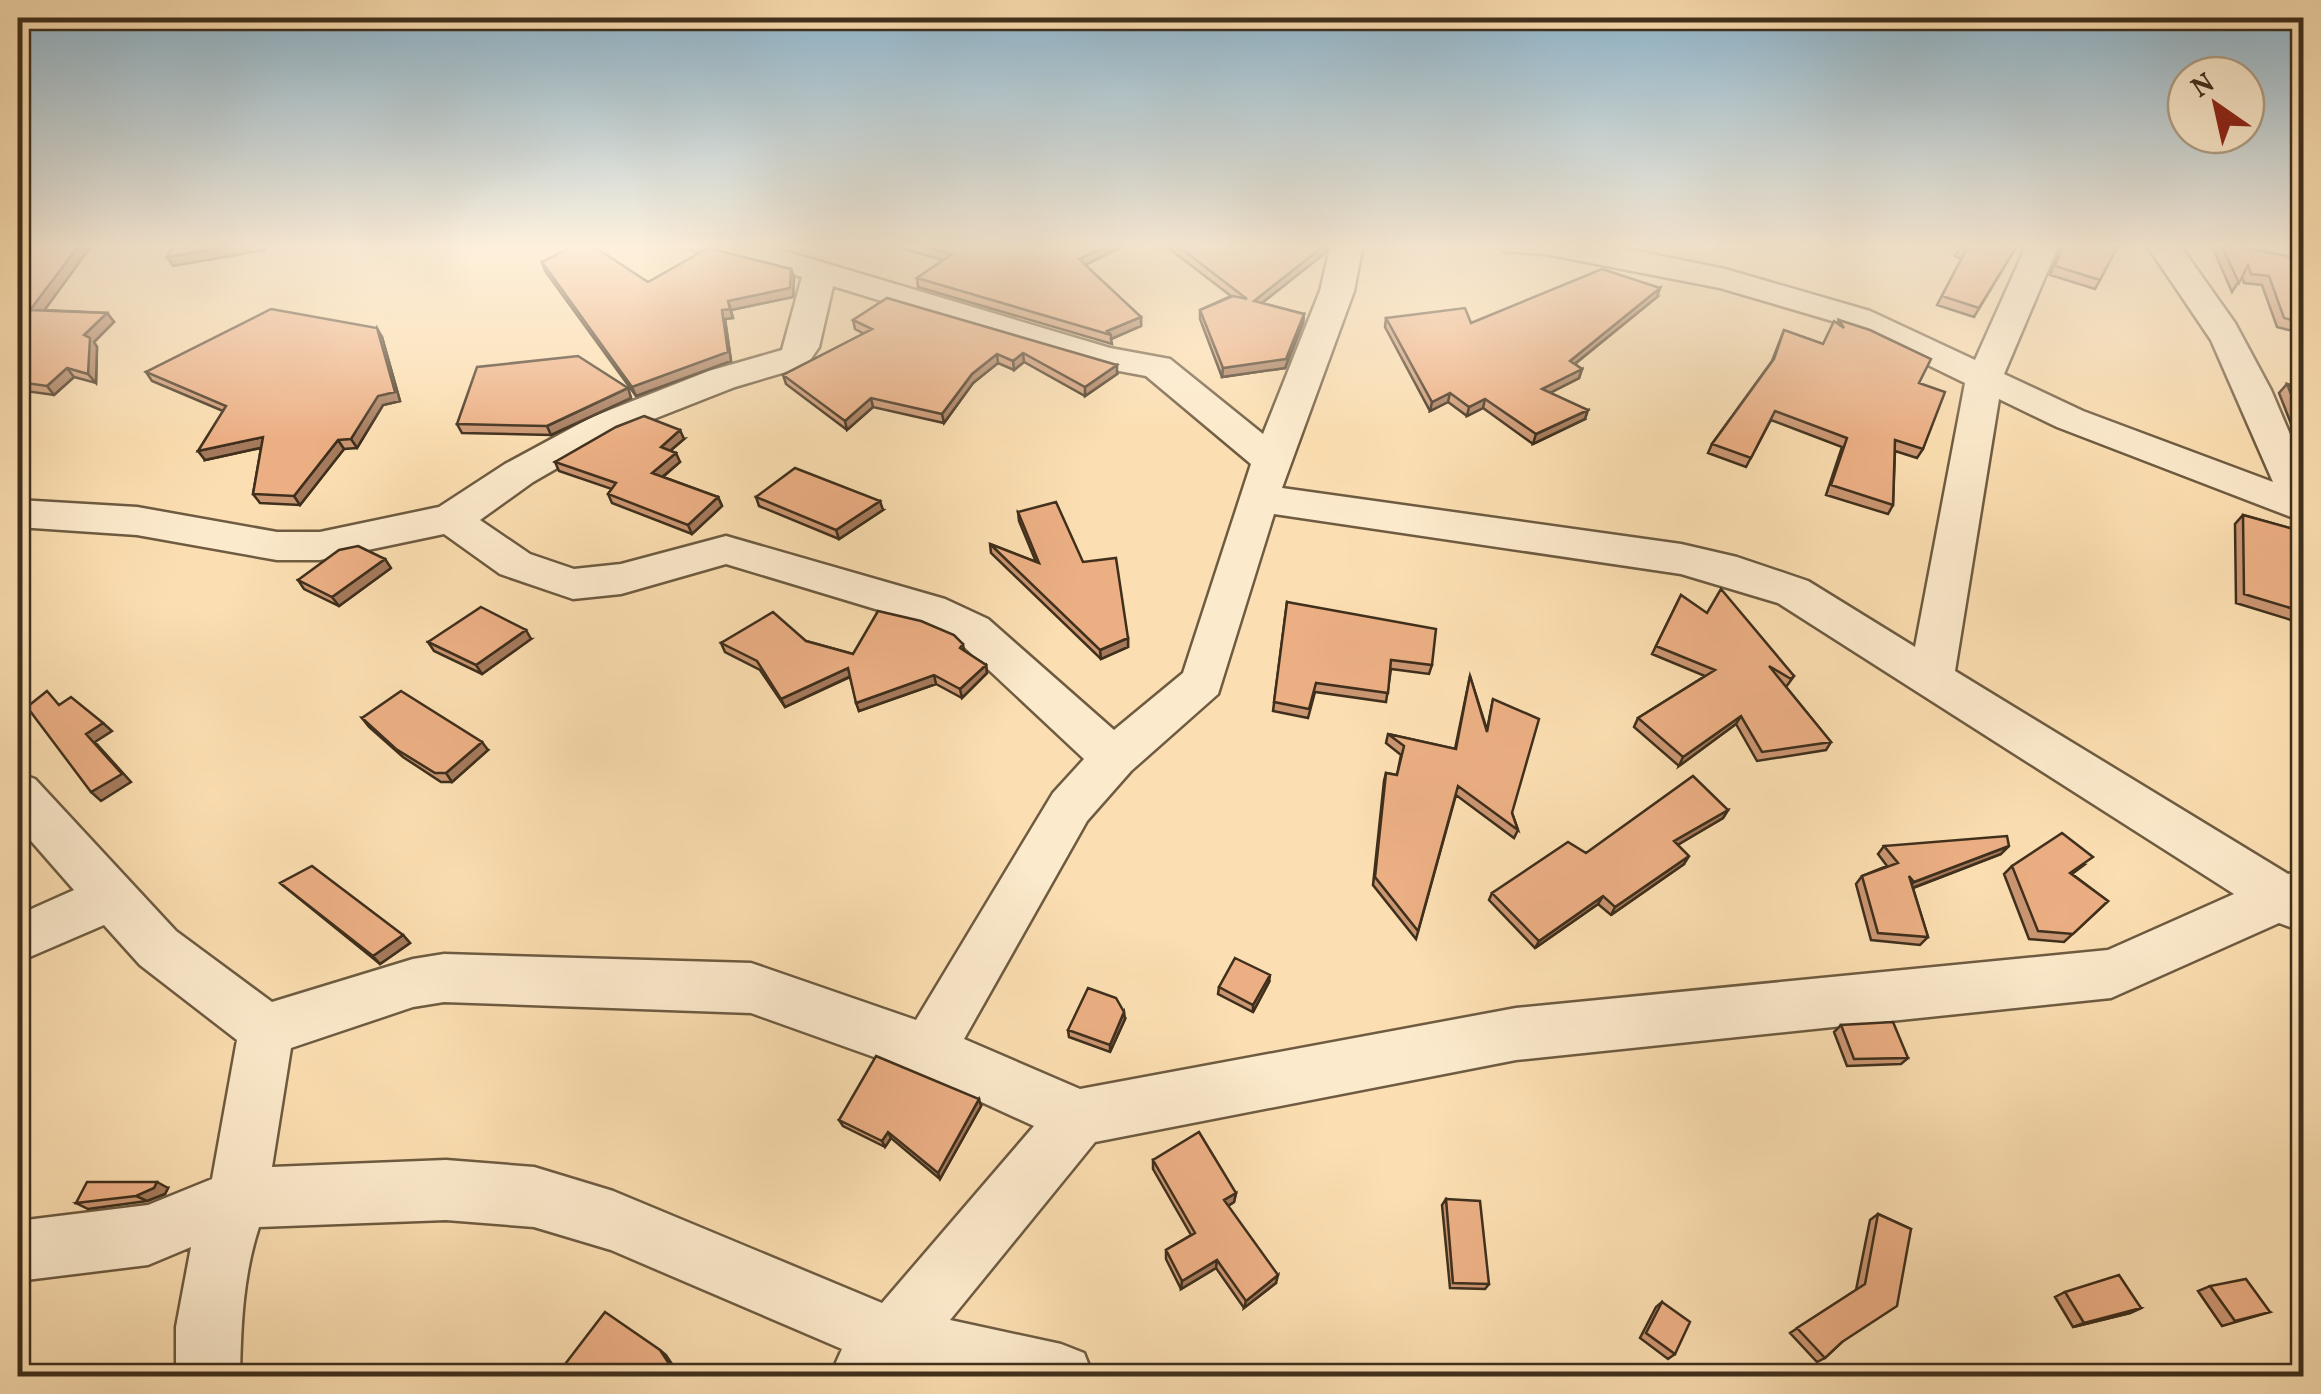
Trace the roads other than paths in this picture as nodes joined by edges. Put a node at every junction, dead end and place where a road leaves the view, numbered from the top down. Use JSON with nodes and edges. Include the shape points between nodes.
{"nodes":[{"id":1,"x":811,"y":309,"type":"edge"},
{"id":2,"x":943,"y":309,"type":"edge"},
{"id":3,"x":1330,"y":309,"type":"edge"},
{"id":4,"x":1827,"y":309,"type":"edge"},
{"id":5,"x":2014,"y":309,"type":"edge"},
{"id":6,"x":2208,"y":309,"type":"edge"},
{"id":7,"x":1984,"y":378,"type":"junction"},
{"id":8,"x":1265,"y":479,"type":"junction"},
{"id":9,"x":2304,"y":500,"type":"edge"},
{"id":10,"x":2304,"y":509,"type":"edge"},
{"id":11,"x":18,"y":514,"type":"edge"},
{"id":12,"x":450,"y":519,"type":"junction"},
{"id":13,"x":1932,"y":677,"type":"junction"},
{"id":14,"x":1114,"y":758,"type":"junction"},
{"id":15,"x":18,"y":793,"type":"edge"},
{"id":16,"x":110,"y":898,"type":"junction"},
{"id":17,"x":2296,"y":901,"type":"edge"},
{"id":18,"x":18,"y":939,"type":"edge"},
{"id":19,"x":266,"y":1030,"type":"junction"},
{"id":20,"x":928,"y":1050,"type":"junction"},
{"id":21,"x":1080,"y":1117,"type":"junction"},
{"id":22,"x":238,"y":1198,"type":"junction"},
{"id":23,"x":18,"y":1251,"type":"edge"},
{"id":24,"x":877,"y":1358,"type":"edge"},
{"id":25,"x":208,"y":1376,"type":"edge"},
{"id":26,"x":1061,"y":1376,"type":"edge"}],
"edges":[{"from":1,"to":12,"type":"street","via":[[794,358],[605,425]]},
{"from":2,"to":8,"type":"street","via":[[1157,367]]},
{"from":3,"to":8,"type":"street"},
{"from":4,"to":7,"type":"street"},
{"from":5,"to":7,"type":"street"},
{"from":6,"to":9,"type":"street","via":[[2245,372],[2274,451]]},
{"from":7,"to":10,"type":"street","via":[[2070,420]]},
{"from":7,"to":13,"type":"street"},
{"from":8,"to":13,"type":"street","via":[[1738,572],[1792,592]]},
{"from":8,"to":14,"type":"street","via":[[1202,682]]},
{"from":11,"to":12,"type":"street","via":[[136,521],[277,546],[346,543]]},
{"from":12,"to":14,"type":"street","via":[[516,564],[573,584],[621,580],[726,550],[916,605],[973,630]]},
{"from":13,"to":17,"type":"street"},
{"from":14,"to":20,"type":"street","via":[[1070,807]]},
{"from":15,"to":16,"type":"street"},
{"from":16,"to":18,"type":"street"},
{"from":16,"to":19,"type":"street","via":[[158,948]]},
{"from":17,"to":21,"type":"street","via":[[2111,974],[1516,1034]]},
{"from":19,"to":20,"type":"street","via":[[444,978],[737,985]]},
{"from":19,"to":22,"type":"street"},
{"from":20,"to":21,"type":"street"},
{"from":21,"to":24,"type":"street"},
{"from":22,"to":23,"type":"street","via":[[148,1234]]},
{"from":22,"to":24,"type":"street","via":[[446,1190],[534,1197],[614,1221]]},
{"from":22,"to":25,"type":"street","via":[[220,1253]]},
{"from":24,"to":26,"type":"street"}]}
